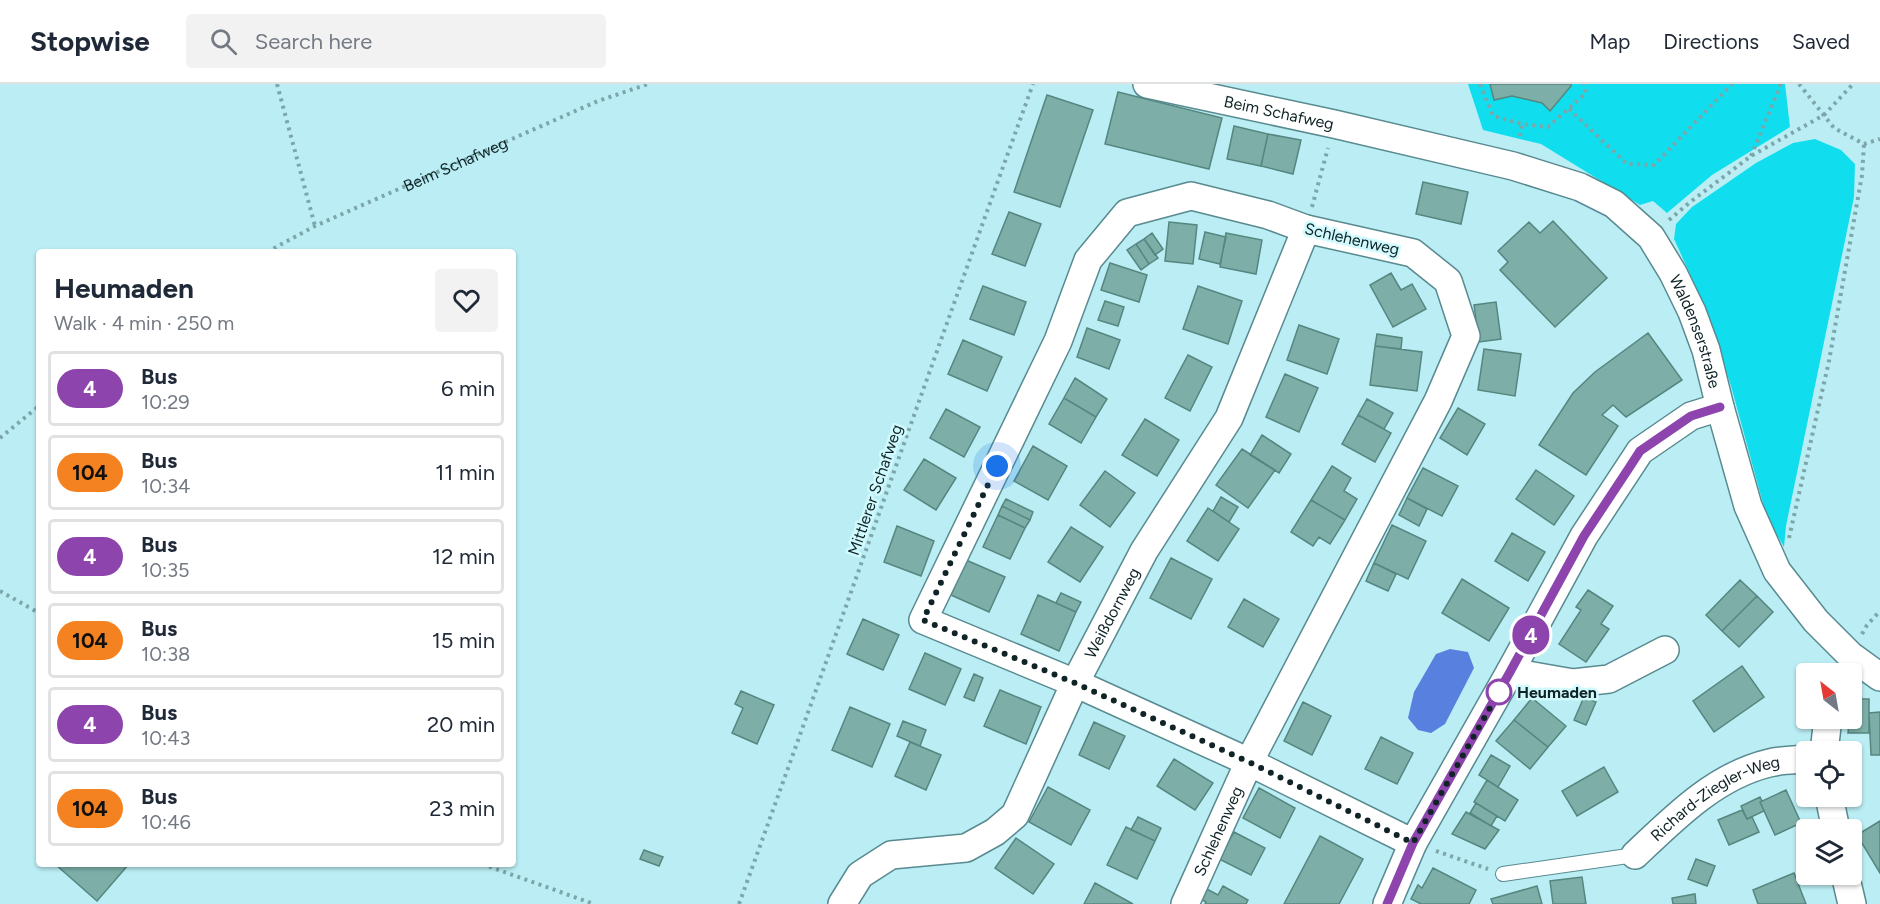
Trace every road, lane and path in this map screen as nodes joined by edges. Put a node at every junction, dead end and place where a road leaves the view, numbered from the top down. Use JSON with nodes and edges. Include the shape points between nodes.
{"nodes":[{"id":1,"x":277,"y":84,"type":"edge"},
{"id":2,"x":648,"y":84,"type":"edge"},
{"id":3,"x":1033,"y":84,"type":"edge"},
{"id":4,"x":1147,"y":84,"type":"edge"},
{"id":5,"x":1480,"y":84,"type":"edge"},
{"id":6,"x":1584,"y":84,"type":"edge"},
{"id":7,"x":1732,"y":84,"type":"edge"},
{"id":8,"x":1781,"y":84,"type":"edge"},
{"id":9,"x":1799,"y":84,"type":"edge"},
{"id":10,"x":1853,"y":84,"type":"edge"},
{"id":11,"x":1569,"y":109,"type":"junction"},
{"id":12,"x":1824,"y":115,"type":"junction"},
{"id":13,"x":1334,"y":124,"type":"junction"},
{"id":14,"x":1522,"y":124,"type":"junction"},
{"id":15,"x":1520,"y":136,"type":"dead end"},
{"id":16,"x":1880,"y":139,"type":"edge"},
{"id":17,"x":1411,"y":143,"type":"joint"},
{"id":18,"x":1864,"y":144,"type":"junction"},
{"id":19,"x":1751,"y":156,"type":"junction"},
{"id":20,"x":315,"y":226,"type":"junction"},
{"id":21,"x":1306,"y":229,"type":"junction"},
{"id":22,"x":1651,"y":237,"type":"junction"},
{"id":23,"x":273,"y":249,"type":"edge"},
{"id":24,"x":1720,"y":407,"type":"junction"},
{"id":25,"x":36,"y":408,"type":"edge"},
{"id":26,"x":0,"y":438,"type":"edge"},
{"id":27,"x":1777,"y":571,"type":"junction"},
{"id":28,"x":0,"y":591,"type":"edge"},
{"id":29,"x":36,"y":611,"type":"edge"},
{"id":30,"x":1665,"y":650,"type":"dead end"},
{"id":31,"x":1846,"y":663,"type":"edge"},
{"id":32,"x":1862,"y":670,"type":"edge"},
{"id":33,"x":1510,"y":672,"type":"junction"},
{"id":34,"x":1880,"y":677,"type":"edge"},
{"id":35,"x":1075,"y":683,"type":"junction"},
{"id":36,"x":1796,"y":760,"type":"edge"},
{"id":37,"x":1249,"y":762,"type":"junction"},
{"id":38,"x":1413,"y":843,"type":"junction"},
{"id":39,"x":1635,"y":855,"type":"joint"},
{"id":40,"x":490,"y":867,"type":"edge"},
{"id":41,"x":1503,"y":874,"type":"joint"},
{"id":42,"x":1848,"y":885,"type":"edge"},
{"id":43,"x":594,"y":904,"type":"edge"},
{"id":44,"x":739,"y":904,"type":"edge"},
{"id":45,"x":842,"y":904,"type":"edge"},
{"id":46,"x":1185,"y":904,"type":"edge"},
{"id":47,"x":1387,"y":904,"type":"edge"},
{"id":48,"x":1852,"y":904,"type":"edge"}],
"edges":[{"from":1,"to":20,"type":"path"},
{"from":2,"to":20,"type":"path","name":"Beim Schafweg","via":[[598,101]]},
{"from":3,"to":44,"type":"path","name":"Mittlerer Schafweg"},
{"from":4,"to":13,"type":"street","name":"Beim Schafweg"},
{"from":5,"to":14,"type":"path","via":[[1493,116]]},
{"from":6,"to":11,"type":"path","via":[[1586,93]]},
{"from":7,"to":11,"type":"path","via":[[1654,165],[1627,164]]},
{"from":8,"to":19,"type":"path"},
{"from":9,"to":12,"type":"path"},
{"from":10,"to":12,"type":"path"},
{"from":11,"to":14,"type":"path","via":[[1548,127]]},
{"from":12,"to":18,"type":"path","via":[[1834,128]]},
{"from":12,"to":19,"type":"path"},
{"from":13,"to":17,"type":"street","name":"Beim Schafweg"},
{"from":13,"to":21,"type":"path"},
{"from":14,"to":15,"type":"path"},
{"from":16,"to":18,"type":"path"},
{"from":17,"to":22,"type":"street","name":"Waldenserstraße","via":[[1513,166],[1580,187],[1614,204]]},
{"from":18,"to":27,"type":"path","via":[[1829,361],[1787,560]]},
{"from":19,"to":22,"type":"path"},
{"from":20,"to":23,"type":"path","name":"Beim Schafweg"},
{"from":21,"to":35,"type":"street","name":"Weißdornweg","via":[[1229,418],[1144,550]]},
{"from":21,"to":35,"type":"street","name":"Schlehenweg","via":[[1191,196],[1127,213],[1088,260],[1058,341],[923,620]]},
{"from":21,"to":37,"type":"street","name":"Schlehenweg","via":[[1413,253],[1448,281],[1466,336],[1438,401]]},
{"from":22,"to":24,"type":"street","name":"Waldenserstraße","via":[[1692,312]]},
{"from":24,"to":27,"type":"street","name":"Waldenserstraße","via":[[1748,506]]},
{"from":24,"to":33,"type":"street","via":[[1691,416],[1640,451],[1584,536]]},
{"from":25,"to":26,"type":"path"},
{"from":27,"to":31,"type":"street","name":"Waldenserstraße"},
{"from":28,"to":29,"type":"path"},
{"from":30,"to":33,"type":"street","via":[[1609,679],[1573,683]]},
{"from":32,"to":34,"type":"street","name":"Waldenserstraße"},
{"from":33,"to":38,"type":"street"},
{"from":35,"to":37,"type":"street"},
{"from":35,"to":45,"type":"street","name":"Weißdornweg","via":[[1015,814],[995,832],[966,848],[891,855],[860,875]]},
{"from":36,"to":39,"type":"street","name":"Richard-Ziegler-Weg","via":[[1768,763],[1734,777],[1688,805]]},
{"from":37,"to":38,"type":"street"},
{"from":37,"to":46,"type":"street","name":"Schlehenweg"},
{"from":38,"to":41,"type":"path"},
{"from":38,"to":47,"type":"street"},
{"from":39,"to":41,"type":"lane"},
{"from":40,"to":43,"type":"path"},
{"from":42,"to":48,"type":"street"}]}
